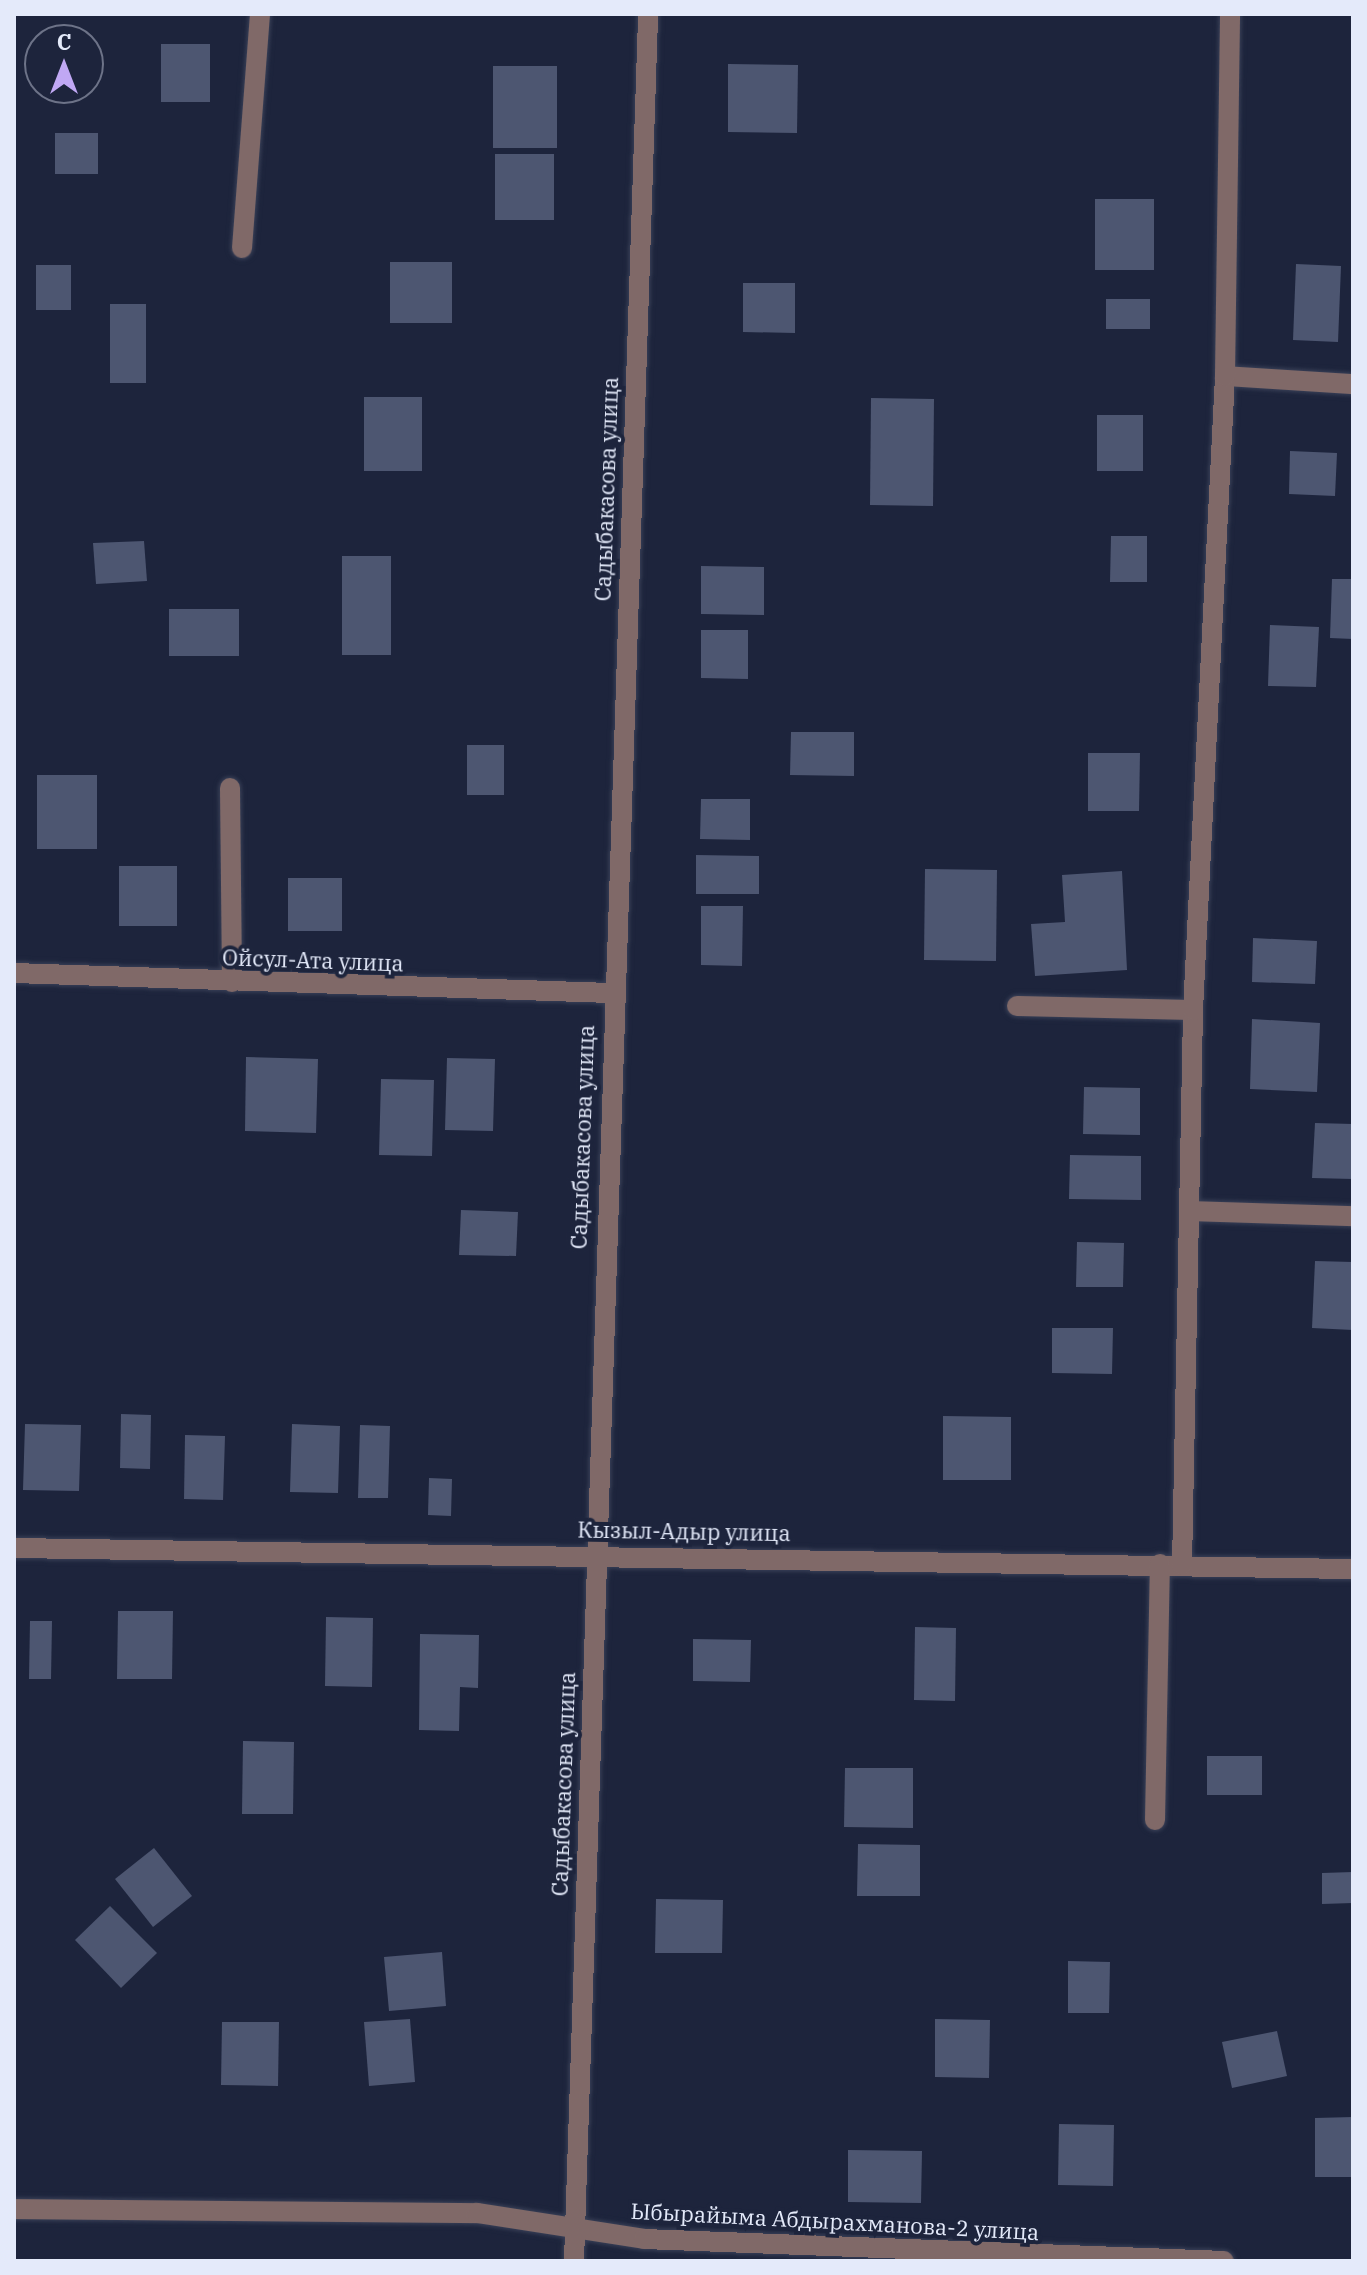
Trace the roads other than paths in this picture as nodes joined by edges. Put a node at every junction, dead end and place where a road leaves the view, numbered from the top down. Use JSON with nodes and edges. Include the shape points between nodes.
{"nodes":[{"id":1,"x":260,"y":14,"type":"edge"},
{"id":2,"x":648,"y":14,"type":"edge"},
{"id":3,"x":1230,"y":14,"type":"edge"},
{"id":4,"x":242,"y":248,"type":"dead end"},
{"id":5,"x":1225,"y":376,"type":"junction"},
{"id":6,"x":1353,"y":384,"type":"edge"},
{"id":7,"x":230,"y":788,"type":"dead end"},
{"id":8,"x":14,"y":973,"type":"edge"},
{"id":9,"x":232,"y":982,"type":"junction"},
{"id":10,"x":611,"y":993,"type":"junction"},
{"id":11,"x":1017,"y":1006,"type":"dead end"},
{"id":12,"x":1193,"y":1010,"type":"junction"},
{"id":13,"x":1191,"y":1211,"type":"junction"},
{"id":14,"x":1353,"y":1216,"type":"edge"},
{"id":15,"x":14,"y":1548,"type":"edge"},
{"id":16,"x":593,"y":1554,"type":"junction"},
{"id":17,"x":1160,"y":1564,"type":"junction"},
{"id":18,"x":1182,"y":1565,"type":"junction"},
{"id":19,"x":1353,"y":1569,"type":"edge"},
{"id":20,"x":1155,"y":1820,"type":"dead end"},
{"id":21,"x":14,"y":2209,"type":"edge"},
{"id":22,"x":575,"y":2229,"type":"junction"},
{"id":23,"x":574,"y":2261,"type":"edge"},
{"id":24,"x":1224,"y":2261,"type":"edge"}],
"edges":[{"from":1,"to":4,"type":"street"},
{"from":2,"to":10,"type":"street","name":"Садыбакасова улица"},
{"from":3,"to":5,"type":"street"},
{"from":5,"to":6,"type":"street"},
{"from":5,"to":12,"type":"street"},
{"from":7,"to":9,"type":"street"},
{"from":8,"to":9,"type":"street","name":"Ойсул-Ата улица"},
{"from":9,"to":10,"type":"street","name":"Ойсул-Ата улица"},
{"from":10,"to":16,"type":"street","name":"Садыбакасова улица"},
{"from":11,"to":12,"type":"street"},
{"from":12,"to":13,"type":"street"},
{"from":13,"to":14,"type":"street"},
{"from":13,"to":18,"type":"street"},
{"from":15,"to":16,"type":"street","name":"Кызыл-Адыр улица"},
{"from":16,"to":17,"type":"street","name":"Кызыл-Адыр улица"},
{"from":16,"to":22,"type":"street","name":"Садыбакасова улица"},
{"from":17,"to":18,"type":"street","name":"Кызыл-Адыр улица"},
{"from":17,"to":20,"type":"street"},
{"from":18,"to":19,"type":"street","name":"Кызыл-Адыр улица"},
{"from":21,"to":22,"type":"street","name":"Ыбырайыма Абдырахманова-2 улица","via":[[477,2213]]},
{"from":22,"to":23,"type":"street","name":"Садыбакасова улица"},
{"from":22,"to":24,"type":"street","name":"Ыбырайыма Абдырахманова-2 улица","via":[[644,2239]]}]}
